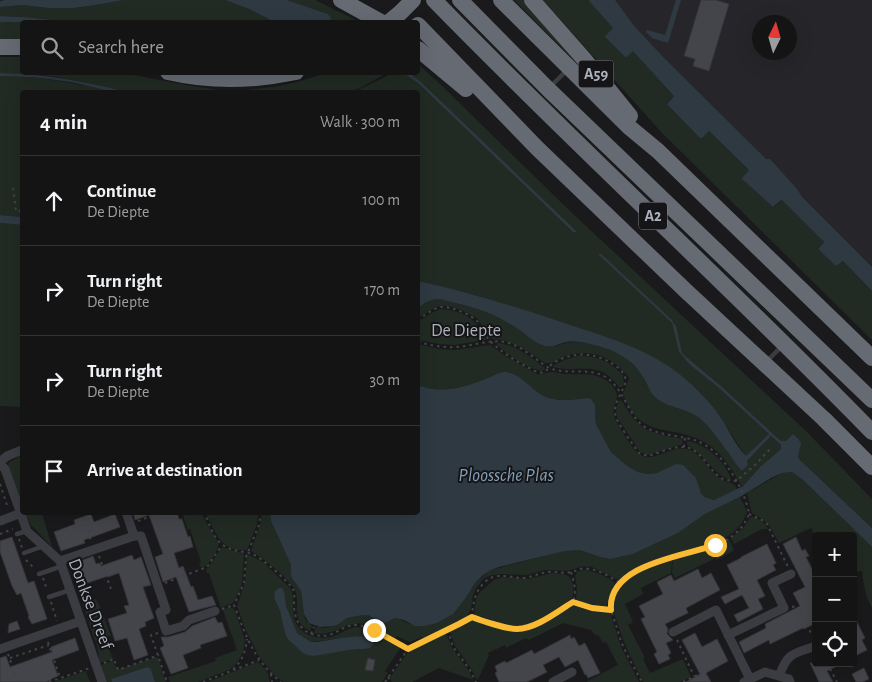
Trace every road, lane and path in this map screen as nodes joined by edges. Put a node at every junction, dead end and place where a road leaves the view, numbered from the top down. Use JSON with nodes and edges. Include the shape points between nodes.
{"nodes":[{"id":1,"x":341,"y":0,"type":"edge"},
{"id":2,"x":393,"y":0,"type":"edge"},
{"id":3,"x":413,"y":0,"type":"edge"},
{"id":4,"x":434,"y":0,"type":"edge"},
{"id":5,"x":460,"y":0,"type":"edge"},
{"id":6,"x":501,"y":0,"type":"edge"},
{"id":7,"x":532,"y":0,"type":"edge"},
{"id":8,"x":377,"y":20,"type":"edge"},
{"id":9,"x":392,"y":20,"type":"edge"},
{"id":10,"x":413,"y":20,"type":"edge"},
{"id":11,"x":420,"y":28,"type":"edge"},
{"id":12,"x":0,"y":47,"type":"edge"},
{"id":13,"x":20,"y":47,"type":"edge"},
{"id":14,"x":420,"y":51,"type":"edge"},
{"id":15,"x":569,"y":68,"type":"junction"},
{"id":16,"x":188,"y":75,"type":"edge"},
{"id":17,"x":280,"y":75,"type":"edge"},
{"id":18,"x":548,"y":89,"type":"junction"},
{"id":19,"x":537,"y":148,"type":"junction"},
{"id":20,"x":658,"y":151,"type":"junction"},
{"id":21,"x":13,"y":188,"type":"dead end"},
{"id":22,"x":20,"y":212,"type":"edge"},
{"id":23,"x":420,"y":319,"type":"edge"},
{"id":24,"x":420,"y":342,"type":"edge"},
{"id":25,"x":491,"y":342,"type":"junction"},
{"id":26,"x":784,"y":344,"type":"junction"},
{"id":27,"x":872,"y":358,"type":"edge"},
{"id":28,"x":764,"y":364,"type":"junction"},
{"id":29,"x":549,"y":368,"type":"junction"},
{"id":30,"x":620,"y":393,"type":"junction"},
{"id":31,"x":872,"y":400,"type":"edge"},
{"id":32,"x":872,"y":432,"type":"edge"},
{"id":33,"x":685,"y":438,"type":"junction"},
{"id":34,"x":684,"y":447,"type":"junction"},
{"id":35,"x":772,"y":447,"type":"dead end"},
{"id":36,"x":20,"y":451,"type":"edge"},
{"id":37,"x":0,"y":463,"type":"edge"},
{"id":38,"x":872,"y":467,"type":"edge"},
{"id":39,"x":736,"y":481,"type":"junction"},
{"id":40,"x":20,"y":510,"type":"edge"},
{"id":41,"x":20,"y":513,"type":"edge"},
{"id":42,"x":749,"y":514,"type":"junction"},
{"id":43,"x":22,"y":515,"type":"edge"},
{"id":44,"x":127,"y":515,"type":"edge"},
{"id":45,"x":154,"y":515,"type":"edge"},
{"id":46,"x":204,"y":515,"type":"edge"},
{"id":47,"x":260,"y":515,"type":"edge"},
{"id":48,"x":0,"y":521,"type":"edge"},
{"id":49,"x":129,"y":524,"type":"junction"},
{"id":50,"x":15,"y":528,"type":"dead end"},
{"id":51,"x":27,"y":531,"type":"junction"},
{"id":52,"x":0,"y":534,"type":"edge"},
{"id":53,"x":17,"y":534,"type":"dead end"},
{"id":54,"x":134,"y":536,"type":"junction"},
{"id":55,"x":222,"y":545,"type":"junction"},
{"id":56,"x":44,"y":546,"type":"junction"},
{"id":57,"x":24,"y":553,"type":"dead end"},
{"id":58,"x":247,"y":553,"type":"junction"},
{"id":59,"x":61,"y":564,"type":"junction"},
{"id":60,"x":571,"y":572,"type":"junction"},
{"id":61,"x":39,"y":574,"type":"dead end"},
{"id":62,"x":791,"y":574,"type":"joint"},
{"id":63,"x":482,"y":578,"type":"dead end"},
{"id":64,"x":485,"y":581,"type":"junction"},
{"id":65,"x":620,"y":584,"type":"junction"},
{"id":66,"x":158,"y":585,"type":"junction"},
{"id":67,"x":70,"y":590,"type":"junction"},
{"id":68,"x":49,"y":597,"type":"dead end"},
{"id":69,"x":573,"y":602,"type":"junction"},
{"id":70,"x":234,"y":605,"type":"junction"},
{"id":71,"x":784,"y":608,"type":"junction"},
{"id":72,"x":611,"y":610,"type":"junction"},
{"id":73,"x":215,"y":611,"type":"joint"},
{"id":74,"x":472,"y":617,"type":"junction"},
{"id":75,"x":81,"y":621,"type":"junction"},
{"id":76,"x":314,"y":627,"type":"dead end"},
{"id":77,"x":448,"y":630,"type":"junction"},
{"id":78,"x":166,"y":631,"type":"junction"},
{"id":79,"x":673,"y":632,"type":"joint"},
{"id":80,"x":45,"y":633,"type":"junction"},
{"id":81,"x":311,"y":634,"type":"junction"},
{"id":82,"x":812,"y":634,"type":"edge"},
{"id":83,"x":728,"y":635,"type":"junction"},
{"id":84,"x":247,"y":639,"type":"junction"},
{"id":85,"x":49,"y":645,"type":"junction"},
{"id":86,"x":812,"y":647,"type":"edge"},
{"id":87,"x":3,"y":648,"type":"edge"},
{"id":88,"x":408,"y":649,"type":"junction"},
{"id":89,"x":739,"y":655,"type":"junction"},
{"id":90,"x":10,"y":658,"type":"junction"},
{"id":91,"x":259,"y":660,"type":"junction"},
{"id":92,"x":829,"y":667,"type":"edge"},
{"id":93,"x":231,"y":671,"type":"junction"},
{"id":94,"x":572,"y":672,"type":"dead end"},
{"id":95,"x":271,"y":674,"type":"junction"},
{"id":96,"x":694,"y":676,"type":"junction"},
{"id":97,"x":780,"y":676,"type":"junction"},
{"id":98,"x":388,"y":677,"type":"junction"},
{"id":99,"x":60,"y":678,"type":"dead end"},
{"id":100,"x":747,"y":681,"type":"edge"},
{"id":101,"x":18,"y":682,"type":"edge"},
{"id":102,"x":102,"y":682,"type":"edge"},
{"id":103,"x":168,"y":682,"type":"edge"},
{"id":104,"x":203,"y":682,"type":"edge"},
{"id":105,"x":272,"y":682,"type":"edge"},
{"id":106,"x":281,"y":682,"type":"edge"},
{"id":107,"x":385,"y":682,"type":"edge"},
{"id":108,"x":390,"y":682,"type":"edge"},
{"id":109,"x":476,"y":682,"type":"edge"},
{"id":110,"x":553,"y":682,"type":"edge"},
{"id":111,"x":642,"y":682,"type":"edge"},
{"id":112,"x":683,"y":682,"type":"edge"},
{"id":113,"x":790,"y":682,"type":"edge"},
{"id":114,"x":837,"y":682,"type":"edge"}],
"edges":[{"from":1,"to":8,"type":"highway"},
{"from":2,"to":10,"type":"highway"},
{"from":3,"to":9,"type":"highway"},
{"from":4,"to":26,"type":"highway","number":"A2"},
{"from":5,"to":18,"type":"highway","number":"A2"},
{"from":6,"to":15,"type":"highway"},
{"from":7,"to":20,"type":"highway","number":"A59"},
{"from":11,"to":19,"type":"highway","number":"A2"},
{"from":12,"to":13,"type":"highway"},
{"from":14,"to":19,"type":"highway"},
{"from":15,"to":18,"type":"lane"},
{"from":15,"to":20,"type":"highway","via":[[629,128]]},
{"from":16,"to":17,"type":"highway","via":[[221,80]]},
{"from":18,"to":31,"type":"highway","number":"A2"},
{"from":19,"to":28,"type":"highway","number":"A2"},
{"from":20,"to":27,"type":"highway"},
{"from":21,"to":22,"type":"path","via":[[16,211]]},
{"from":23,"to":25,"type":"path","via":[[441,307],[461,312],[476,320]]},
{"from":24,"to":25,"type":"path","name":"De Diepte","via":[[454,347]]},
{"from":25,"to":29,"type":"path","name":"De Diepte","via":[[517,347]]},
{"from":25,"to":29,"type":"path","via":[[537,372],[542,373]]},
{"from":26,"to":28,"type":"lane"},
{"from":26,"to":32,"type":"highway","number":"A2"},
{"from":28,"to":38,"type":"highway","number":"A2"},
{"from":29,"to":30,"type":"path","name":"De Diepte","via":[[596,373],[609,380]]},
{"from":29,"to":30,"type":"path","via":[[577,355],[601,357],[624,374],[626,380]]},
{"from":30,"to":33,"type":"path","name":"De Diepte","via":[[632,414],[646,427]]},
{"from":30,"to":34,"type":"path","via":[[616,417],[639,453],[648,456]]},
{"from":33,"to":34,"type":"path"},
{"from":33,"to":39,"type":"path","name":"De Diepte","via":[[711,449]]},
{"from":34,"to":39,"type":"path","via":[[694,451],[722,478]]},
{"from":35,"to":39,"type":"path"},
{"from":36,"to":37,"type":"street"},
{"from":37,"to":40,"type":"street"},
{"from":39,"to":42,"type":"path","name":"De Diepte"},
{"from":41,"to":48,"type":"street"},
{"from":42,"to":62,"type":"path","via":[[767,524]]},
{"from":42,"to":65,"type":"path","via":[[735,533],[715,545],[645,566]]},
{"from":43,"to":51,"type":"street"},
{"from":44,"to":49,"type":"street"},
{"from":45,"to":49,"type":"path"},
{"from":46,"to":55,"type":"path"},
{"from":47,"to":58,"type":"path"},
{"from":49,"to":54,"type":"street"},
{"from":50,"to":52,"type":"path"},
{"from":51,"to":53,"type":"lane"},
{"from":51,"to":56,"type":"street","name":"Donkse Dreef"},
{"from":54,"to":59,"type":"street"},
{"from":54,"to":66,"type":"street","via":[[141,536]]},
{"from":55,"to":58,"type":"path"},
{"from":55,"to":66,"type":"path","via":[[207,567]]},
{"from":56,"to":57,"type":"lane"},
{"from":56,"to":59,"type":"street","name":"Donkse Dreef"},
{"from":58,"to":70,"type":"path","via":[[244,583]]},
{"from":58,"to":81,"type":"path","via":[[264,561],[290,585],[294,592],[298,624]]},
{"from":59,"to":61,"type":"lane"},
{"from":59,"to":67,"type":"street","name":"Donkse Dreef"},
{"from":60,"to":64,"type":"path","via":[[545,572],[527,577],[499,576]]},
{"from":60,"to":65,"type":"path","via":[[592,569]]},
{"from":60,"to":69,"type":"path","via":[[576,594]]},
{"from":62,"to":71,"type":"street","via":[[772,583]]},
{"from":63,"to":64,"type":"path"},
{"from":64,"to":74,"type":"path","via":[[474,596]]},
{"from":65,"to":72,"type":"path","via":[[611,600]]},
{"from":66,"to":78,"type":"street","via":[[166,610],[160,612]]},
{"from":67,"to":68,"type":"lane"},
{"from":67,"to":75,"type":"street","name":"Donkse Dreef"},
{"from":69,"to":72,"type":"path"},
{"from":69,"to":74,"type":"path","via":[[524,628],[509,628]]},
{"from":70,"to":73,"type":"path"},
{"from":70,"to":84,"type":"path"},
{"from":71,"to":82,"type":"path","via":[[797,606]]},
{"from":71,"to":83,"type":"street"},
{"from":72,"to":111,"type":"path","via":[[623,647]]},
{"from":73,"to":78,"type":"street"},
{"from":74,"to":77,"type":"path"},
{"from":75,"to":80,"type":"street"},
{"from":75,"to":102,"type":"street","name":"Donkse Dreef"},
{"from":76,"to":81,"type":"path"},
{"from":77,"to":88,"type":"path"},
{"from":77,"to":109,"type":"path","via":[[453,647]]},
{"from":78,"to":103,"type":"path","via":[[151,635]]},
{"from":79,"to":83,"type":"street","via":[[716,610]]},
{"from":79,"to":96,"type":"path"},
{"from":80,"to":85,"type":"path"},
{"from":80,"to":87,"type":"street"},
{"from":81,"to":88,"type":"path","via":[[328,635],[352,626],[364,626]]},
{"from":83,"to":89,"type":"street"},
{"from":84,"to":91,"type":"path"},
{"from":84,"to":93,"type":"path","via":[[242,658]]},
{"from":85,"to":90,"type":"path"},
{"from":85,"to":99,"type":"path"},
{"from":86,"to":97,"type":"street","via":[[790,655]]},
{"from":87,"to":90,"type":"path"},
{"from":88,"to":98,"type":"path"},
{"from":89,"to":96,"type":"path"},
{"from":89,"to":100,"type":"street"},
{"from":90,"to":101,"type":"path"},
{"from":91,"to":93,"type":"path"},
{"from":91,"to":95,"type":"path"},
{"from":92,"to":114,"type":"path"},
{"from":93,"to":104,"type":"path"},
{"from":94,"to":110,"type":"street"},
{"from":95,"to":105,"type":"path"},
{"from":95,"to":106,"type":"path"},
{"from":96,"to":112,"type":"path"},
{"from":97,"to":100,"type":"street","via":[[765,672]]},
{"from":97,"to":113,"type":"street"},
{"from":98,"to":107,"type":"path"},
{"from":98,"to":108,"type":"path"}]}
